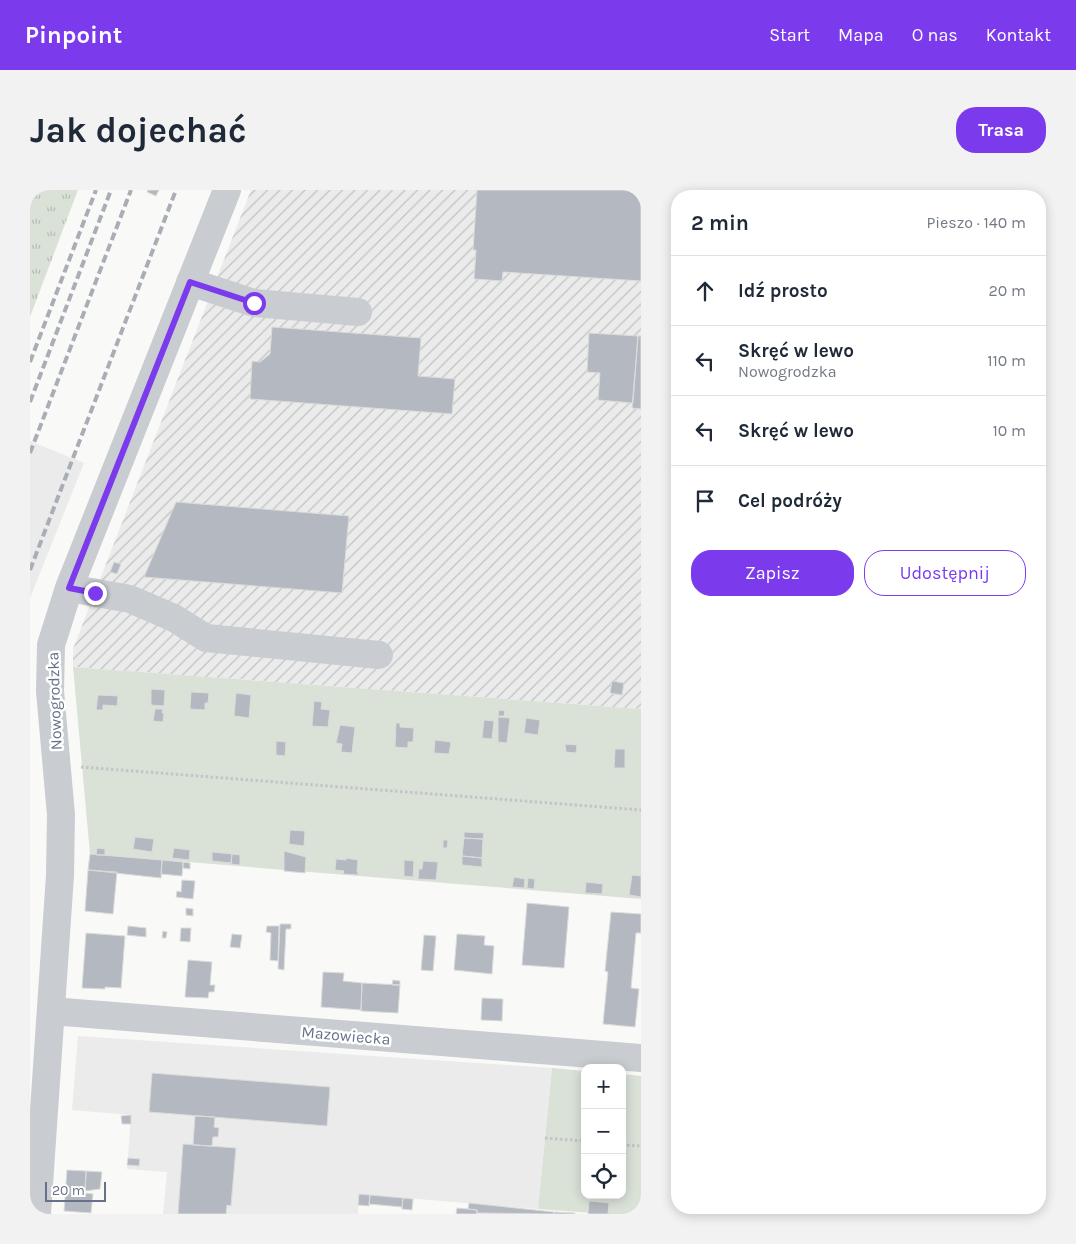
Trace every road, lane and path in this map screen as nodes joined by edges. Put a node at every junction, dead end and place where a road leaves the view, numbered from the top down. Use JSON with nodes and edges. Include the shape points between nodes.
{"nodes":[{"id":1,"x":227,"y":190,"type":"edge"},
{"id":2,"x":190,"y":282,"type":"junction"},
{"id":3,"x":358,"y":312,"type":"dead end"},
{"id":4,"x":69,"y":588,"type":"junction"},
{"id":5,"x":379,"y":655,"type":"dead end"},
{"id":6,"x":82,"y":768,"type":"dead end"},
{"id":7,"x":641,"y":810,"type":"edge"},
{"id":8,"x":51,"y":1012,"type":"junction"},
{"id":9,"x":641,"y":1058,"type":"edge"},
{"id":10,"x":545,"y":1138,"type":"dead end"},
{"id":11,"x":581,"y":1141,"type":"edge"},
{"id":12,"x":626,"y":1145,"type":"edge"},
{"id":13,"x":641,"y":1146,"type":"edge"},
{"id":14,"x":37,"y":1214,"type":"edge"}],
"edges":[{"from":1,"to":2,"type":"street","name":"Nowogrodzka"},
{"from":2,"to":3,"type":"street","via":[[254,303]]},
{"from":2,"to":4,"type":"street","name":"Nowogrodzka"},
{"from":4,"to":5,"type":"street","via":[[130,599],[174,618],[206,638]]},
{"from":4,"to":8,"type":"street","name":"Nowogrodzka","via":[[51,646],[50,691],[61,815]]},
{"from":6,"to":7,"type":"path"},
{"from":8,"to":9,"type":"street","name":"Mazowiecka"},
{"from":8,"to":14,"type":"street","name":"Nowogrodzka"},
{"from":10,"to":11,"type":"path"},
{"from":12,"to":13,"type":"path"}]}
